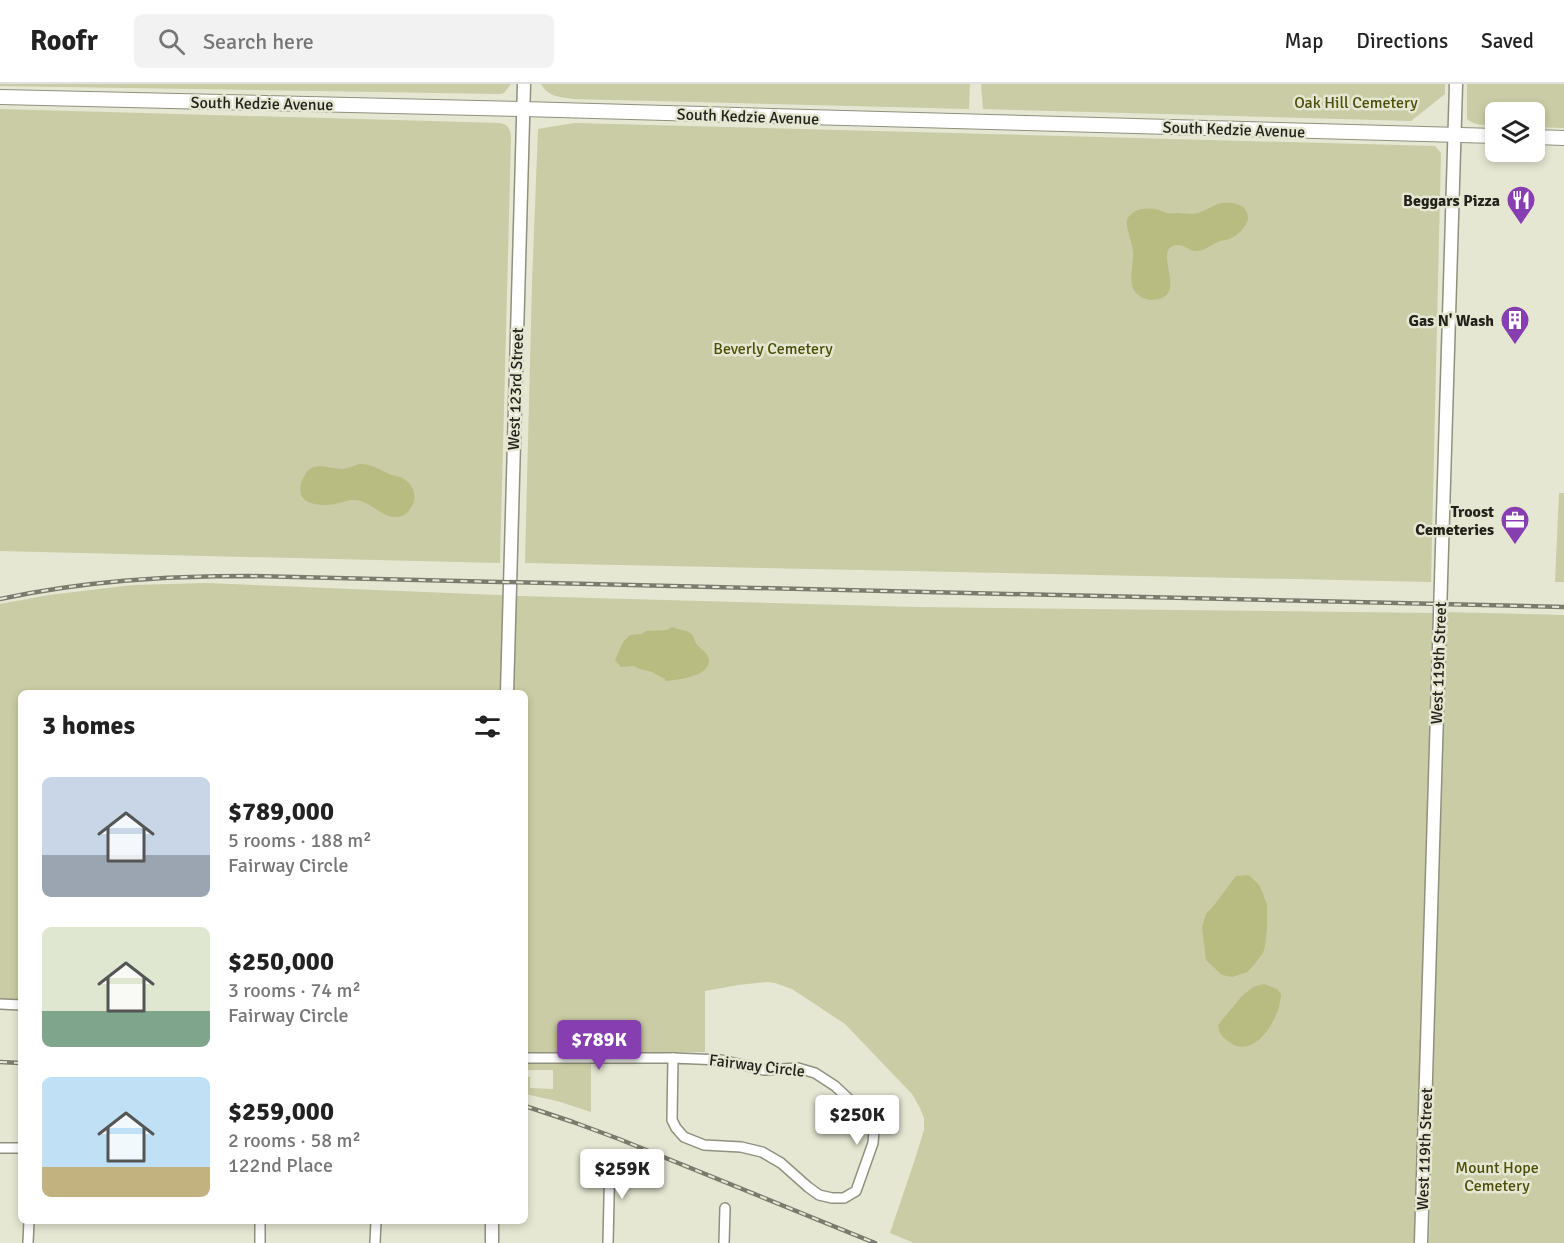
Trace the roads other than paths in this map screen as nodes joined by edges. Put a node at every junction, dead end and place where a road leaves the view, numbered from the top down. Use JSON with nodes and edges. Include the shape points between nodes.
{"nodes":[{"id":1,"x":524,"y":84,"type":"edge"},
{"id":2,"x":1456,"y":84,"type":"edge"},
{"id":3,"x":0,"y":97,"type":"edge"},
{"id":4,"x":523,"y":109,"type":"junction"},
{"id":5,"x":1455,"y":135,"type":"junction"},
{"id":6,"x":1485,"y":136,"type":"edge"},
{"id":7,"x":1545,"y":137,"type":"edge"},
{"id":8,"x":1564,"y":138,"type":"edge"},
{"id":9,"x":507,"y":690,"type":"edge"},
{"id":10,"x":0,"y":1004,"type":"edge"},
{"id":11,"x":18,"y":1005,"type":"edge"},
{"id":12,"x":528,"y":1058,"type":"edge"},
{"id":13,"x":673,"y":1058,"type":"junction"},
{"id":14,"x":0,"y":1148,"type":"edge"},
{"id":15,"x":18,"y":1148,"type":"edge"},
{"id":16,"x":610,"y":1156,"type":"dead end"},
{"id":17,"x":725,"y":1208,"type":"dead end"},
{"id":18,"x":29,"y":1224,"type":"edge"},
{"id":19,"x":260,"y":1224,"type":"edge"},
{"id":20,"x":376,"y":1224,"type":"edge"},
{"id":21,"x":492,"y":1224,"type":"edge"},
{"id":22,"x":28,"y":1243,"type":"edge"},
{"id":23,"x":260,"y":1243,"type":"edge"},
{"id":24,"x":375,"y":1243,"type":"edge"},
{"id":25,"x":492,"y":1243,"type":"edge"},
{"id":26,"x":608,"y":1243,"type":"edge"},
{"id":27,"x":724,"y":1243,"type":"edge"},
{"id":28,"x":1421,"y":1243,"type":"edge"}],
"edges":[{"from":1,"to":4,"type":"street","name":"West 123rd Street"},
{"from":2,"to":5,"type":"street","name":"West 119th Street"},
{"from":3,"to":4,"type":"main road","name":"South Kedzie Avenue"},
{"from":4,"to":5,"type":"main road","name":"South Kedzie Avenue"},
{"from":4,"to":9,"type":"street","name":"West 123rd Street"},
{"from":5,"to":6,"type":"main road","name":"South Kedzie Avenue"},
{"from":5,"to":28,"type":"street","name":"West 119th Street"},
{"from":7,"to":8,"type":"main road"},
{"from":10,"to":11,"type":"street"},
{"from":12,"to":13,"type":"street","name":"Fairway Circle"},
{"from":13,"to":13,"type":"street","name":"Fairway Circle","via":[[721,1059],[764,1070],[798,1068],[825,1078],[868,1117],[874,1130],[856,1191],[844,1198],[819,1195],[762,1152],[704,1145],[684,1137],[672,1120]]},
{"from":14,"to":15,"type":"street"},
{"from":16,"to":26,"type":"street"},
{"from":17,"to":27,"type":"street"},
{"from":18,"to":22,"type":"street"},
{"from":19,"to":23,"type":"street"},
{"from":20,"to":24,"type":"street"},
{"from":21,"to":25,"type":"street"}]}
